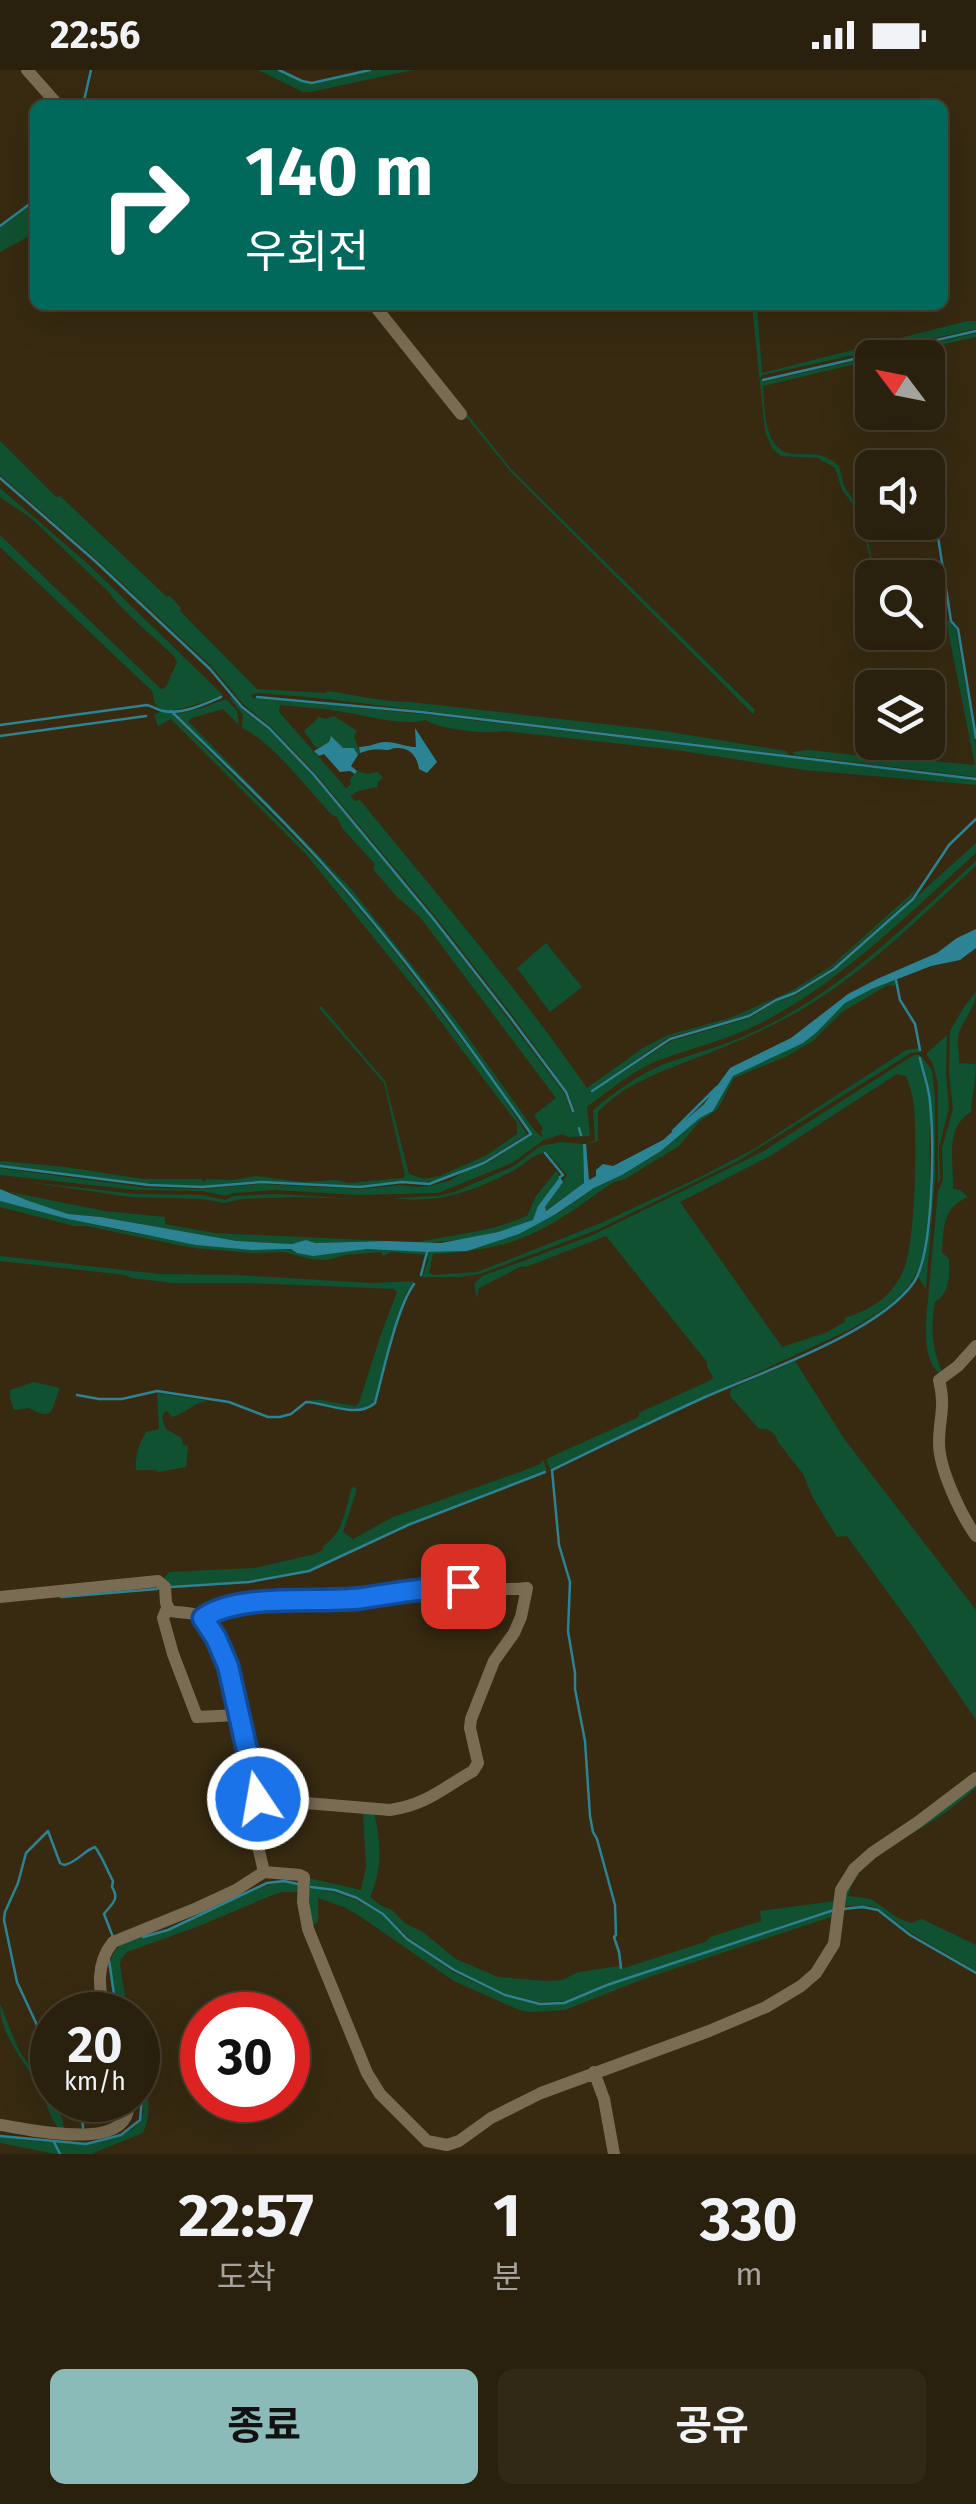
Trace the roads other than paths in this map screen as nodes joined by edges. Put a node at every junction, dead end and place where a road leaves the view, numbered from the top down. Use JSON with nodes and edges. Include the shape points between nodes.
{"nodes":[{"id":1,"x":27,"y":70,"type":"edge"},
{"id":2,"x":54,"y":100,"type":"edge"},
{"id":3,"x":378,"y":310,"type":"edge"},
{"id":4,"x":461,"y":414,"type":"dead end"},
{"id":5,"x":976,"y":1346,"type":"edge"},
{"id":6,"x":976,"y":1536,"type":"edge"},
{"id":7,"x":0,"y":1597,"type":"edge"},
{"id":8,"x":167,"y":1608,"type":"junction"},
{"id":9,"x":203,"y":1618,"type":"junction"},
{"id":10,"x":240,"y":1715,"type":"junction"},
{"id":11,"x":976,"y":1778,"type":"edge"},
{"id":12,"x":258,"y":1799,"type":"junction"},
{"id":13,"x":264,"y":1872,"type":"junction"},
{"id":14,"x":100,"y":1992,"type":"edge"},
{"id":15,"x":594,"y":2072,"type":"junction"},
{"id":16,"x":125,"y":2122,"type":"edge"},
{"id":17,"x":0,"y":2124,"type":"edge"},
{"id":18,"x":464,"y":2137,"type":"junction"},
{"id":19,"x":434,"y":2149,"type":"edge"},
{"id":20,"x":454,"y":2154,"type":"edge"},
{"id":21,"x":614,"y":2154,"type":"edge"}],
"edges":[{"from":1,"to":2,"type":"street"},
{"from":3,"to":4,"type":"street"},
{"from":5,"to":6,"type":"street","via":[[939,1380],[939,1446],[960,1511]]},
{"from":7,"to":8,"type":"street","via":[[158,1580]]},
{"from":8,"to":9,"type":"street"},
{"from":8,"to":10,"type":"street","via":[[173,1654],[197,1717]]},
{"from":9,"to":10,"type":"street","via":[[228,1666]]},
{"from":9,"to":12,"type":"street","via":[[227,1606],[292,1599],[448,1586],[526,1588],[514,1633],[494,1661],[471,1719],[478,1763],[473,1771],[423,1802],[390,1810]]},
{"from":10,"to":12,"type":"street"},
{"from":11,"to":15,"type":"street","via":[[862,1861],[844,1885],[831,1950],[801,1986],[709,2031]]},
{"from":12,"to":13,"type":"street","via":[[252,1820]]},
{"from":13,"to":14,"type":"street","via":[[113,1942]]},
{"from":13,"to":19,"type":"street","via":[[304,1877],[304,1915],[366,2073]]},
{"from":15,"to":18,"type":"street","via":[[514,2105]]},
{"from":15,"to":21,"type":"street"},
{"from":16,"to":17,"type":"street","via":[[102,2137]]},
{"from":18,"to":19,"type":"street"},
{"from":18,"to":20,"type":"street"}]}
